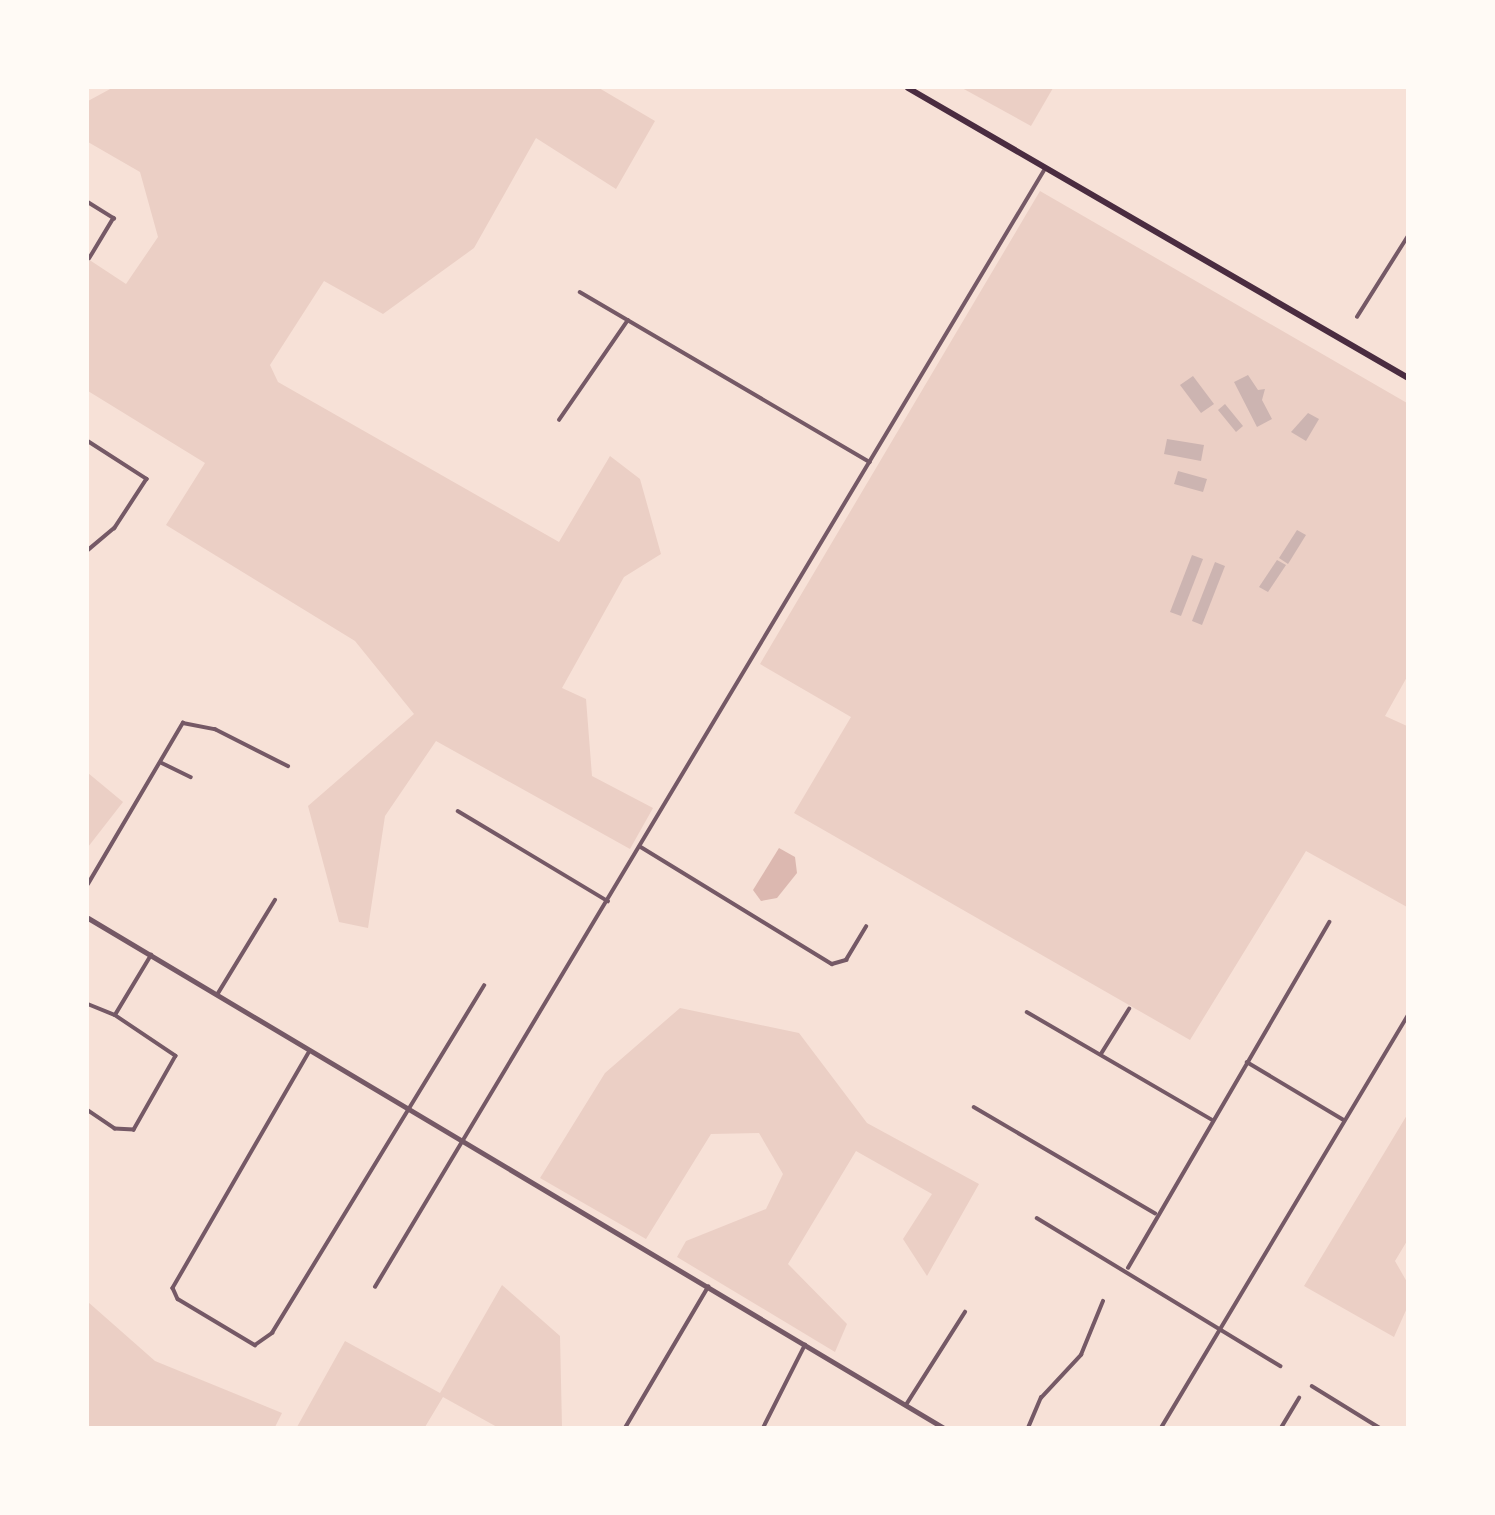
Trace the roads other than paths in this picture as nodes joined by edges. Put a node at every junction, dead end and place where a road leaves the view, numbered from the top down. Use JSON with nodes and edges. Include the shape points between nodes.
{"nodes":[{"id":1,"x":908,"y":88,"type":"edge"},
{"id":2,"x":1046,"y":168,"type":"junction"},
{"id":3,"x":88,"y":202,"type":"edge"},
{"id":4,"x":1408,"y":236,"type":"edge"},
{"id":5,"x":90,"y":258,"type":"dead end"},
{"id":6,"x":580,"y":292,"type":"dead end"},
{"id":7,"x":1357,"y":317,"type":"dead end"},
{"id":8,"x":628,"y":320,"type":"junction"},
{"id":9,"x":1408,"y":378,"type":"edge"},
{"id":10,"x":559,"y":420,"type":"dead end"},
{"id":11,"x":88,"y":441,"type":"edge"},
{"id":12,"x":870,"y":462,"type":"junction"},
{"id":13,"x":89,"y":552,"type":"edge"},
{"id":14,"x":162,"y":763,"type":"junction"},
{"id":15,"x":288,"y":766,"type":"dead end"},
{"id":16,"x":191,"y":777,"type":"dead end"},
{"id":17,"x":458,"y":811,"type":"dead end"},
{"id":18,"x":641,"y":847,"type":"junction"},
{"id":19,"x":88,"y":884,"type":"edge"},
{"id":20,"x":275,"y":900,"type":"dead end"},
{"id":21,"x":608,"y":901,"type":"junction"},
{"id":22,"x":88,"y":918,"type":"edge"},
{"id":23,"x":1329,"y":922,"type":"dead end"},
{"id":24,"x":866,"y":927,"type":"dead end"},
{"id":25,"x":151,"y":955,"type":"junction"},
{"id":26,"x":484,"y":986,"type":"dead end"},
{"id":27,"x":217,"y":995,"type":"junction"},
{"id":28,"x":88,"y":1004,"type":"edge"},
{"id":29,"x":1129,"y":1009,"type":"dead end"},
{"id":30,"x":1027,"y":1012,"type":"dead end"},
{"id":31,"x":115,"y":1015,"type":"junction"},
{"id":32,"x":1408,"y":1016,"type":"edge"},
{"id":33,"x":310,"y":1051,"type":"junction"},
{"id":34,"x":1101,"y":1054,"type":"junction"},
{"id":35,"x":1246,"y":1062,"type":"junction"},
{"id":36,"x":974,"y":1107,"type":"dead end"},
{"id":37,"x":88,"y":1111,"type":"edge"},
{"id":38,"x":407,"y":1111,"type":"junction"},
{"id":39,"x":1211,"y":1119,"type":"junction"},
{"id":40,"x":1344,"y":1120,"type":"junction"},
{"id":41,"x":462,"y":1143,"type":"junction"},
{"id":42,"x":1155,"y":1213,"type":"junction"},
{"id":43,"x":1037,"y":1218,"type":"dead end"},
{"id":44,"x":1128,"y":1268,"type":"junction"},
{"id":45,"x":375,"y":1287,"type":"dead end"},
{"id":46,"x":708,"y":1287,"type":"junction"},
{"id":47,"x":1103,"y":1301,"type":"dead end"},
{"id":48,"x":965,"y":1312,"type":"dead end"},
{"id":49,"x":1220,"y":1329,"type":"junction"},
{"id":50,"x":805,"y":1345,"type":"junction"},
{"id":51,"x":1280,"y":1366,"type":"dead end"},
{"id":52,"x":1312,"y":1386,"type":"dead end"},
{"id":53,"x":1299,"y":1398,"type":"dead end"},
{"id":54,"x":906,"y":1405,"type":"junction"},
{"id":55,"x":625,"y":1427,"type":"edge"},
{"id":56,"x":763,"y":1427,"type":"edge"},
{"id":57,"x":944,"y":1427,"type":"edge"},
{"id":58,"x":1028,"y":1427,"type":"edge"},
{"id":59,"x":1161,"y":1427,"type":"edge"},
{"id":60,"x":1281,"y":1427,"type":"edge"},
{"id":61,"x":1380,"y":1427,"type":"edge"}],
"edges":[{"from":1,"to":2,"type":"main road"},
{"from":2,"to":9,"type":"main road"},
{"from":2,"to":12,"type":"street"},
{"from":3,"to":5,"type":"street","via":[[114,218]]},
{"from":4,"to":7,"type":"street"},
{"from":6,"to":8,"type":"street"},
{"from":8,"to":10,"type":"street"},
{"from":8,"to":12,"type":"street"},
{"from":11,"to":13,"type":"street","via":[[147,479]]},
{"from":12,"to":18,"type":"street"},
{"from":14,"to":15,"type":"street","via":[[183,723],[215,729]]},
{"from":14,"to":16,"type":"street"},
{"from":14,"to":19,"type":"street"},
{"from":17,"to":21,"type":"street"},
{"from":18,"to":21,"type":"street"},
{"from":18,"to":24,"type":"street","via":[[832,964],[846,960]]},
{"from":20,"to":27,"type":"street"},
{"from":21,"to":41,"type":"street"},
{"from":22,"to":25,"type":"street"},
{"from":23,"to":35,"type":"street"},
{"from":25,"to":27,"type":"street"},
{"from":25,"to":31,"type":"street"},
{"from":26,"to":38,"type":"street"},
{"from":27,"to":33,"type":"street"},
{"from":28,"to":31,"type":"street"},
{"from":29,"to":34,"type":"street"},
{"from":30,"to":34,"type":"street"},
{"from":31,"to":37,"type":"street","via":[[176,1056],[130,1132]]},
{"from":32,"to":40,"type":"street"},
{"from":33,"to":38,"type":"street"},
{"from":33,"to":38,"type":"street","via":[[173,1287],[178,1299],[240,1337],[264,1342]]},
{"from":34,"to":39,"type":"street"},
{"from":35,"to":39,"type":"street"},
{"from":35,"to":40,"type":"street"},
{"from":36,"to":42,"type":"street"},
{"from":38,"to":41,"type":"street"},
{"from":39,"to":42,"type":"street"},
{"from":40,"to":49,"type":"street"},
{"from":41,"to":45,"type":"street"},
{"from":41,"to":46,"type":"street"},
{"from":42,"to":44,"type":"street"},
{"from":43,"to":44,"type":"street"},
{"from":44,"to":49,"type":"street"},
{"from":46,"to":50,"type":"street"},
{"from":46,"to":55,"type":"street"},
{"from":47,"to":58,"type":"street","via":[[1081,1354],[1041,1398]]},
{"from":48,"to":54,"type":"street"},
{"from":49,"to":51,"type":"street"},
{"from":49,"to":59,"type":"street"},
{"from":50,"to":54,"type":"street"},
{"from":50,"to":56,"type":"street"},
{"from":52,"to":61,"type":"street"},
{"from":53,"to":60,"type":"street"},
{"from":54,"to":57,"type":"street"}]}
